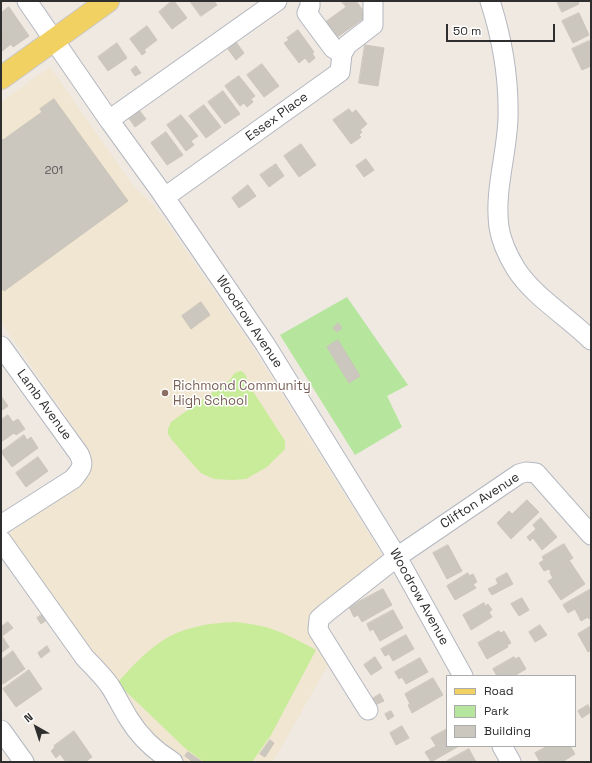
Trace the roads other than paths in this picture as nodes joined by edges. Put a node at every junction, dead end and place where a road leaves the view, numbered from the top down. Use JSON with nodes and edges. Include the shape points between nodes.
{"nodes":[{"id":1,"x":27,"y":1,"type":"edge"},
{"id":2,"x":108,"y":1,"type":"edge"},
{"id":3,"x":277,"y":1,"type":"edge"},
{"id":4,"x":310,"y":1,"type":"edge"},
{"id":5,"x":373,"y":1,"type":"edge"},
{"id":6,"x":490,"y":1,"type":"edge"},
{"id":7,"x":54,"y":40,"type":"junction"},
{"id":8,"x":342,"y":54,"type":"junction"},
{"id":9,"x":1,"y":78,"type":"edge"},
{"id":10,"x":109,"y":120,"type":"junction"},
{"id":11,"x":165,"y":197,"type":"junction"},
{"id":12,"x":588,"y":333,"type":"edge"},
{"id":13,"x":1,"y":346,"type":"edge"},
{"id":14,"x":1,"y":525,"type":"edge"},
{"id":15,"x":591,"y":535,"type":"edge"},
{"id":16,"x":1,"y":540,"type":"edge"},
{"id":17,"x":396,"y":557,"type":"junction"},
{"id":18,"x":462,"y":675,"type":"edge"},
{"id":19,"x":368,"y":710,"type":"dead end"},
{"id":20,"x":1,"y":730,"type":"edge"},
{"id":21,"x":503,"y":747,"type":"edge"},
{"id":22,"x":24,"y":762,"type":"edge"},
{"id":23,"x":173,"y":762,"type":"edge"},
{"id":24,"x":511,"y":762,"type":"edge"}],
"edges":[{"from":1,"to":7,"type":"street","name":"Woodrow Avenue"},
{"from":2,"to":7,"type":"main road"},
{"from":3,"to":10,"type":"street"},
{"from":4,"to":8,"type":"street","via":[[307,13],[333,48]]},
{"from":5,"to":8,"type":"street","name":"Essex Place","via":[[373,24],[347,45]]},
{"from":6,"to":12,"type":"street","via":[[504,55],[508,101],[498,197],[502,239],[521,276],[541,296]]},
{"from":7,"to":9,"type":"main road"},
{"from":7,"to":10,"type":"street","name":"Woodrow Avenue"},
{"from":8,"to":11,"type":"street","name":"Essex Place","via":[[340,72]]},
{"from":10,"to":11,"type":"street","name":"Woodrow Avenue"},
{"from":11,"to":17,"type":"street","name":"Woodrow Avenue","via":[[265,344]]},
{"from":13,"to":14,"type":"street","name":"Lamb Avenue","via":[[82,460],[82,466],[73,479]]},
{"from":15,"to":17,"type":"street","name":"Clifton Avenue","via":[[536,473],[526,472],[519,474]]},
{"from":16,"to":23,"type":"street","via":[[85,658],[110,686],[138,732]]},
{"from":17,"to":18,"type":"street","name":"Woodrow Avenue"},
{"from":17,"to":19,"type":"street","name":"Clifton Avenue","via":[[319,620],[318,630]]},
{"from":20,"to":22,"type":"street"},
{"from":21,"to":24,"type":"street"}]}
